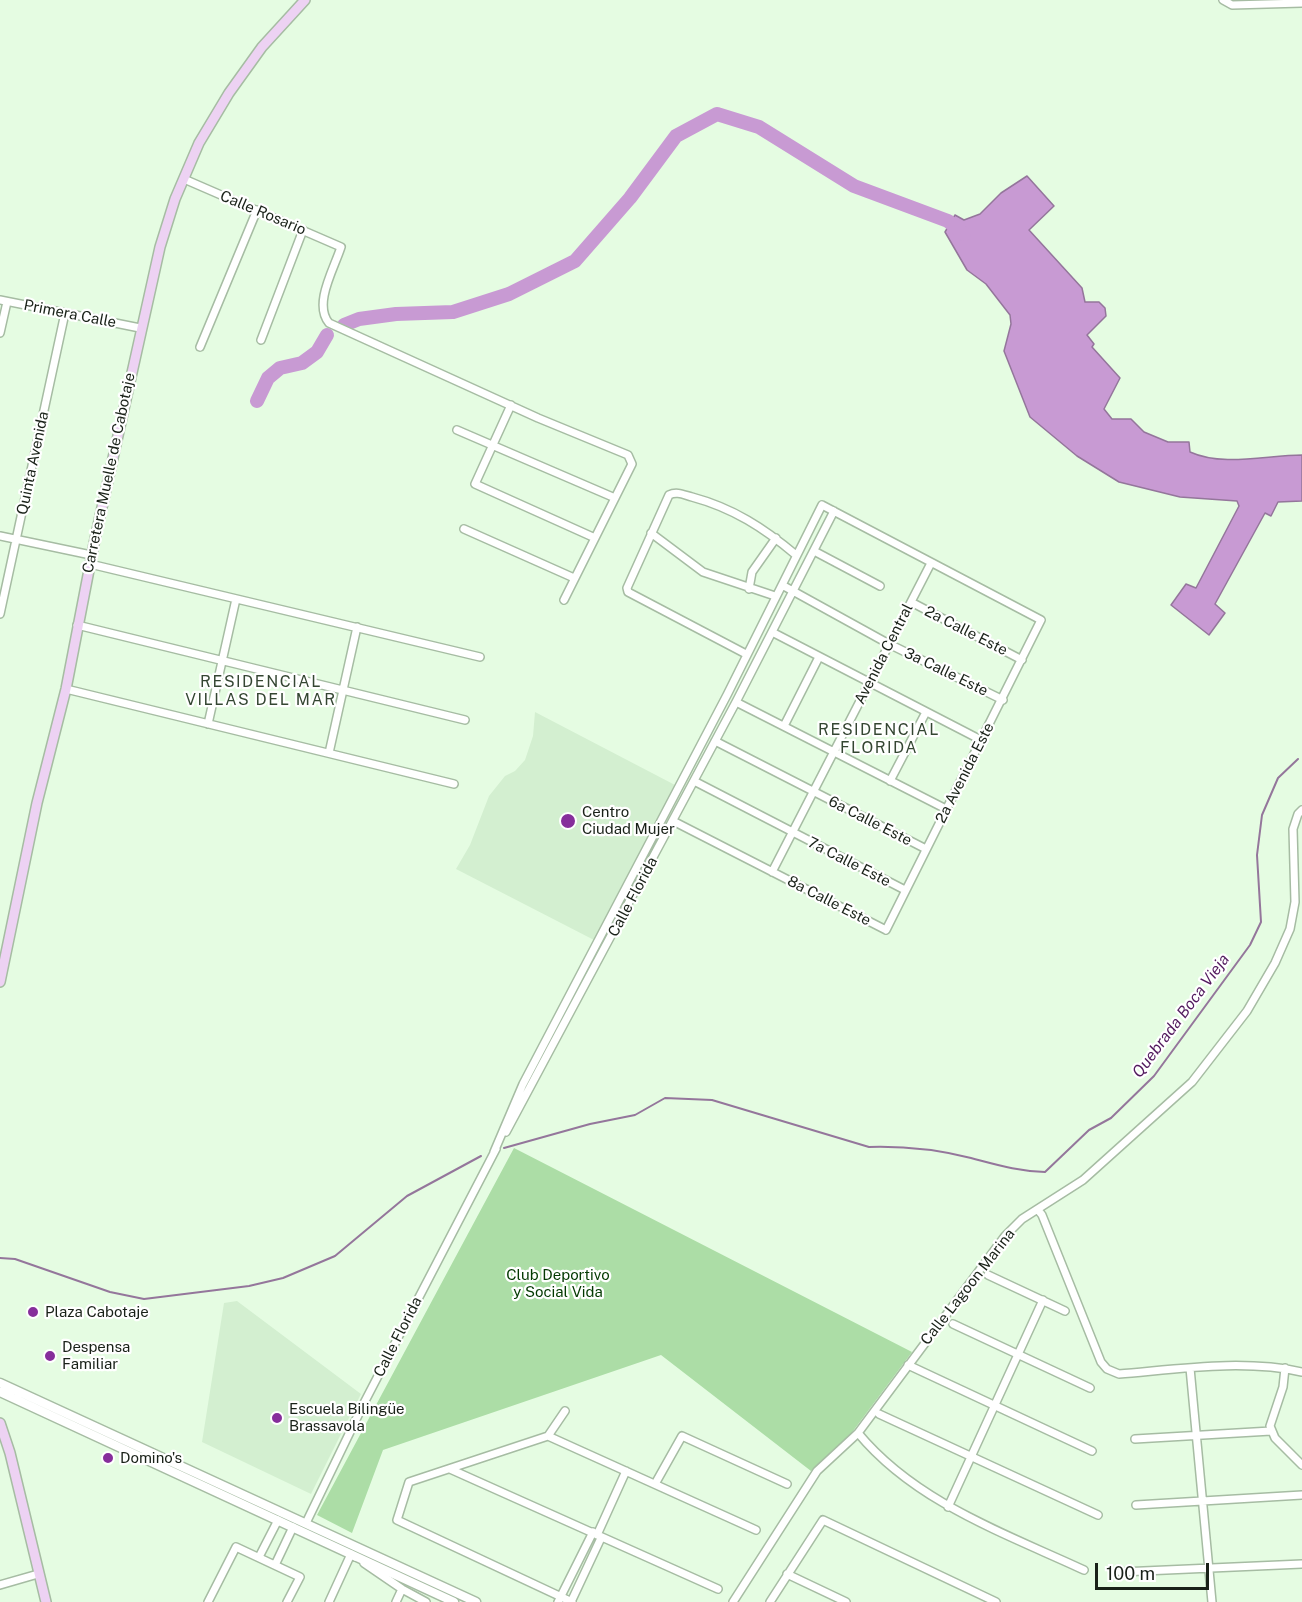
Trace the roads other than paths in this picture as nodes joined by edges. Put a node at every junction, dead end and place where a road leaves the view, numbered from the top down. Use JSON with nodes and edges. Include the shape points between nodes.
{"nodes":[{"id":1,"x":305,"y":0,"type":"edge"},
{"id":2,"x":1224,"y":1,"type":"edge"},
{"id":3,"x":1265,"y":2,"type":"edge"},
{"id":4,"x":1302,"y":3,"type":"edge"},
{"id":5,"x":184,"y":179,"type":"junction"},
{"id":6,"x":257,"y":210,"type":"junction"},
{"id":7,"x":303,"y":230,"type":"junction"},
{"id":8,"x":4,"y":301,"type":"edge"},
{"id":9,"x":65,"y":313,"type":"junction"},
{"id":10,"x":140,"y":328,"type":"junction"},
{"id":11,"x":0,"y":333,"type":"edge"},
{"id":12,"x":261,"y":340,"type":"dead end"},
{"id":13,"x":200,"y":347,"type":"dead end"},
{"id":14,"x":511,"y":405,"type":"junction"},
{"id":15,"x":457,"y":430,"type":"dead end"},
{"id":16,"x":492,"y":445,"type":"junction"},
{"id":17,"x":615,"y":498,"type":"junction"},
{"id":18,"x":834,"y":511,"type":"junction"},
{"id":19,"x":464,"y":529,"type":"dead end"},
{"id":20,"x":651,"y":533,"type":"junction"},
{"id":21,"x":0,"y":536,"type":"edge"},
{"id":22,"x":595,"y":538,"type":"junction"},
{"id":23,"x":776,"y":538,"type":"junction"},
{"id":24,"x":16,"y":539,"type":"junction"},
{"id":25,"x":814,"y":551,"type":"junction"},
{"id":26,"x":796,"y":555,"type":"junction"},
{"id":27,"x":91,"y":560,"type":"junction"},
{"id":28,"x":931,"y":563,"type":"junction"},
{"id":29,"x":574,"y":578,"type":"junction"},
{"id":30,"x":782,"y":585,"type":"junction"},
{"id":31,"x":880,"y":586,"type":"dead end"},
{"id":32,"x":749,"y":589,"type":"junction"},
{"id":33,"x":793,"y":591,"type":"junction"},
{"id":34,"x":775,"y":596,"type":"junction"},
{"id":35,"x":236,"y":598,"type":"junction"},
{"id":36,"x":564,"y":600,"type":"dead end"},
{"id":37,"x":910,"y":602,"type":"junction"},
{"id":38,"x":1,"y":605,"type":"edge"},
{"id":39,"x":0,"y":614,"type":"edge"},
{"id":40,"x":77,"y":625,"type":"junction"},
{"id":41,"x":357,"y":627,"type":"junction"},
{"id":42,"x":772,"y":632,"type":"junction"},
{"id":43,"x":889,"y":644,"type":"junction"},
{"id":44,"x":746,"y":654,"type":"junction"},
{"id":45,"x":480,"y":657,"type":"dead end"},
{"id":46,"x":819,"y":657,"type":"junction"},
{"id":47,"x":221,"y":660,"type":"junction"},
{"id":48,"x":1022,"y":660,"type":"junction"},
{"id":49,"x":869,"y":683,"type":"junction"},
{"id":50,"x":66,"y":689,"type":"junction"},
{"id":51,"x":342,"y":690,"type":"junction"},
{"id":52,"x":1003,"y":700,"type":"junction"},
{"id":53,"x":736,"y":702,"type":"junction"},
{"id":54,"x":926,"y":712,"type":"junction"},
{"id":55,"x":465,"y":720,"type":"dead end"},
{"id":56,"x":208,"y":724,"type":"junction"},
{"id":57,"x":784,"y":726,"type":"junction"},
{"id":58,"x":715,"y":741,"type":"junction"},
{"id":59,"x":981,"y":741,"type":"junction"},
{"id":60,"x":834,"y":752,"type":"junction"},
{"id":61,"x":329,"y":753,"type":"junction"},
{"id":62,"x":694,"y":781,"type":"junction"},
{"id":63,"x":890,"y":781,"type":"junction"},
{"id":64,"x":454,"y":784,"type":"dead end"},
{"id":65,"x":813,"y":792,"type":"junction"},
{"id":66,"x":946,"y":809,"type":"junction"},
{"id":67,"x":1302,"y":810,"type":"edge"},
{"id":68,"x":673,"y":820,"type":"junction"},
{"id":69,"x":792,"y":833,"type":"junction"},
{"id":70,"x":926,"y":849,"type":"junction"},
{"id":71,"x":772,"y":872,"type":"junction"},
{"id":72,"x":905,"y":890,"type":"junction"},
{"id":73,"x":886,"y":930,"type":"joint"},
{"id":74,"x":1,"y":969,"type":"edge"},
{"id":75,"x":0,"y":982,"type":"edge"},
{"id":76,"x":494,"y":1152,"type":"junction"},
{"id":77,"x":1038,"y":1210,"type":"junction"},
{"id":78,"x":987,"y":1275,"type":"dead end"},
{"id":79,"x":1043,"y":1300,"type":"junction"},
{"id":80,"x":1065,"y":1311,"type":"dead end"},
{"id":81,"x":953,"y":1324,"type":"dead end"},
{"id":82,"x":1018,"y":1354,"type":"junction"},
{"id":83,"x":908,"y":1365,"type":"junction"},
{"id":84,"x":1190,"y":1368,"type":"junction"},
{"id":85,"x":1285,"y":1368,"type":"junction"},
{"id":86,"x":1302,"y":1372,"type":"edge"},
{"id":87,"x":0,"y":1383,"type":"edge"},
{"id":88,"x":1090,"y":1388,"type":"dead end"},
{"id":89,"x":0,"y":1392,"type":"edge"},
{"id":90,"x":994,"y":1406,"type":"junction"},
{"id":91,"x":565,"y":1411,"type":"dead end"},
{"id":92,"x":879,"y":1414,"type":"dead end"},
{"id":93,"x":0,"y":1423,"type":"edge"},
{"id":94,"x":1271,"y":1431,"type":"junction"},
{"id":95,"x":858,"y":1433,"type":"junction"},
{"id":96,"x":1197,"y":1435,"type":"junction"},
{"id":97,"x":548,"y":1436,"type":"junction"},
{"id":98,"x":1135,"y":1439,"type":"dead end"},
{"id":99,"x":1092,"y":1451,"type":"dead end"},
{"id":100,"x":147,"y":1455,"type":"junction"},
{"id":101,"x":971,"y":1456,"type":"junction"},
{"id":102,"x":1302,"y":1465,"type":"edge"},
{"id":103,"x":450,"y":1469,"type":"junction"},
{"id":104,"x":626,"y":1472,"type":"junction"},
{"id":105,"x":655,"y":1484,"type":"junction"},
{"id":106,"x":787,"y":1484,"type":"dead end"},
{"id":107,"x":1302,"y":1495,"type":"edge"},
{"id":108,"x":1203,"y":1500,"type":"junction"},
{"id":109,"x":1136,"y":1505,"type":"dead end"},
{"id":110,"x":948,"y":1507,"type":"junction"},
{"id":111,"x":1098,"y":1515,"type":"dead end"},
{"id":112,"x":278,"y":1520,"type":"junction"},
{"id":113,"x":306,"y":1523,"type":"junction"},
{"id":114,"x":293,"y":1527,"type":"junction"},
{"id":115,"x":756,"y":1530,"type":"dead end"},
{"id":116,"x":597,"y":1535,"type":"junction"},
{"id":117,"x":353,"y":1550,"type":"junction"},
{"id":118,"x":259,"y":1557,"type":"junction"},
{"id":119,"x":1302,"y":1564,"type":"edge"},
{"id":120,"x":275,"y":1565,"type":"junction"},
{"id":121,"x":1209,"y":1568,"type":"junction"},
{"id":122,"x":1084,"y":1570,"type":"dead end"},
{"id":123,"x":1121,"y":1572,"type":"dead end"},
{"id":124,"x":38,"y":1575,"type":"junction"},
{"id":125,"x":787,"y":1575,"type":"junction"},
{"id":126,"x":0,"y":1585,"type":"edge"},
{"id":127,"x":402,"y":1589,"type":"junction"},
{"id":128,"x":718,"y":1589,"type":"dead end"},
{"id":129,"x":560,"y":1599,"type":"edge"},
{"id":130,"x":46,"y":1602,"type":"edge"},
{"id":131,"x":208,"y":1602,"type":"edge"},
{"id":132,"x":287,"y":1602,"type":"edge"},
{"id":133,"x":329,"y":1602,"type":"edge"},
{"id":134,"x":396,"y":1602,"type":"edge"},
{"id":135,"x":426,"y":1602,"type":"edge"},
{"id":136,"x":454,"y":1602,"type":"edge"},
{"id":137,"x":476,"y":1602,"type":"edge"},
{"id":138,"x":571,"y":1602,"type":"edge"},
{"id":139,"x":733,"y":1602,"type":"edge"},
{"id":140,"x":770,"y":1602,"type":"edge"},
{"id":141,"x":846,"y":1602,"type":"edge"},
{"id":142,"x":996,"y":1602,"type":"edge"},
{"id":143,"x":1212,"y":1602,"type":"edge"}],
"edges":[{"from":1,"to":5,"type":"main road","name":"Carretera Muelle de Cabotaje","via":[[262,47],[229,93],[199,143]]},
{"from":2,"to":3,"type":"street"},
{"from":3,"to":4,"type":"street"},
{"from":5,"to":6,"type":"street","name":"Calle Rosario"},
{"from":5,"to":10,"type":"main road","name":"Carretera Muelle de Cabotaje","via":[[160,247]]},
{"from":6,"to":7,"type":"street","name":"Calle Rosario"},
{"from":6,"to":13,"type":"street"},
{"from":7,"to":12,"type":"street"},
{"from":7,"to":14,"type":"street","name":"Calle Rosario","via":[[341,248],[322,305],[323,316],[329,323]]},
{"from":8,"to":9,"type":"street","name":"Primera Calle"},
{"from":8,"to":11,"type":"street"},
{"from":9,"to":10,"type":"street","name":"Primera Calle"},
{"from":9,"to":24,"type":"street","name":"Quinta Avenida"},
{"from":10,"to":27,"type":"main road","name":"Carretera Muelle de Cabotaje"},
{"from":14,"to":16,"type":"street"},
{"from":14,"to":17,"type":"street","via":[[628,455],[632,465]]},
{"from":15,"to":16,"type":"street"},
{"from":16,"to":17,"type":"street"},
{"from":16,"to":22,"type":"street","via":[[475,484]]},
{"from":17,"to":22,"type":"street"},
{"from":18,"to":25,"type":"street","name":"Calle Florida"},
{"from":18,"to":26,"type":"street","name":"Calle Florida","via":[[822,505]]},
{"from":18,"to":28,"type":"street"},
{"from":19,"to":29,"type":"street"},
{"from":20,"to":23,"type":"street","via":[[673,493],[713,502],[745,516]]},
{"from":20,"to":32,"type":"street","via":[[703,572]]},
{"from":20,"to":44,"type":"street","via":[[628,592]]},
{"from":21,"to":24,"type":"street"},
{"from":22,"to":29,"type":"street"},
{"from":23,"to":26,"type":"street"},
{"from":23,"to":32,"type":"street","via":[[753,572]]},
{"from":24,"to":27,"type":"street"},
{"from":24,"to":38,"type":"street","name":"Quinta Avenida"},
{"from":25,"to":31,"type":"street"},
{"from":25,"to":33,"type":"street","name":"Calle Florida"},
{"from":26,"to":30,"type":"street","name":"Calle Florida"},
{"from":27,"to":35,"type":"street"},
{"from":27,"to":40,"type":"main road","name":"Carretera Muelle de Cabotaje"},
{"from":28,"to":37,"type":"street","name":"Avenida Central"},
{"from":28,"to":48,"type":"street","name":"2a Avenida Este","via":[[1041,621]]},
{"from":29,"to":36,"type":"street"},
{"from":30,"to":33,"type":"street","name":"3a Calle Este"},
{"from":30,"to":34,"type":"street","name":"Calle Florida"},
{"from":32,"to":34,"type":"street"},
{"from":33,"to":42,"type":"street","name":"Calle Florida"},
{"from":33,"to":43,"type":"street","name":"3a Calle Este"},
{"from":34,"to":44,"type":"street","name":"Calle Florida"},
{"from":35,"to":41,"type":"street"},
{"from":35,"to":47,"type":"street"},
{"from":37,"to":43,"type":"street","name":"Avenida Central"},
{"from":37,"to":48,"type":"street","name":"2a Calle Este"},
{"from":38,"to":39,"type":"street","name":"Quinta Avenida"},
{"from":40,"to":47,"type":"street"},
{"from":40,"to":50,"type":"main road","name":"Carretera Muelle de Cabotaje"},
{"from":41,"to":45,"type":"street"},
{"from":41,"to":51,"type":"street"},
{"from":42,"to":46,"type":"street"},
{"from":42,"to":53,"type":"street","name":"Calle Florida"},
{"from":43,"to":49,"type":"street","name":"Avenida Central"},
{"from":43,"to":52,"type":"street","name":"3a Calle Este"},
{"from":44,"to":76,"type":"street","name":"Calle Florida","via":[[528,1073]]},
{"from":46,"to":49,"type":"street"},
{"from":46,"to":57,"type":"street"},
{"from":47,"to":51,"type":"street"},
{"from":47,"to":56,"type":"street"},
{"from":48,"to":52,"type":"street","name":"2a Avenida Este"},
{"from":49,"to":54,"type":"street"},
{"from":49,"to":60,"type":"street","name":"Avenida Central"},
{"from":50,"to":56,"type":"street"},
{"from":50,"to":74,"type":"main road","name":"Carretera Muelle de Cabotaje"},
{"from":51,"to":55,"type":"street"},
{"from":51,"to":61,"type":"street"},
{"from":52,"to":59,"type":"street","name":"2a Avenida Este"},
{"from":53,"to":57,"type":"street"},
{"from":53,"to":58,"type":"street","name":"Calle Florida"},
{"from":54,"to":59,"type":"street"},
{"from":54,"to":63,"type":"street"},
{"from":56,"to":61,"type":"street"},
{"from":57,"to":60,"type":"street"},
{"from":58,"to":62,"type":"street","name":"Calle Florida"},
{"from":58,"to":65,"type":"street","name":"6a Calle Este"},
{"from":59,"to":66,"type":"street","name":"2a Avenida Este"},
{"from":60,"to":63,"type":"street"},
{"from":60,"to":65,"type":"street","name":"Avenida Central"},
{"from":61,"to":64,"type":"street"},
{"from":62,"to":68,"type":"street","name":"Calle Florida"},
{"from":62,"to":69,"type":"street","name":"7a Calle Este"},
{"from":63,"to":66,"type":"street"},
{"from":65,"to":69,"type":"street","name":"Avenida Central"},
{"from":65,"to":70,"type":"street","name":"6a Calle Este"},
{"from":66,"to":70,"type":"street","name":"2a Avenida Este"},
{"from":67,"to":77,"type":"street","name":"Calle Lagoon Marina","via":[[1293,829],[1295,902],[1290,928],[1247,1011],[1192,1082],[1083,1180]]},
{"from":68,"to":71,"type":"street","name":"8a Calle Este"},
{"from":68,"to":76,"type":"street","name":"Calle Florida","via":[[525,1102]]},
{"from":69,"to":71,"type":"street","name":"Avenida Central"},
{"from":69,"to":72,"type":"street","name":"7a Calle Este"},
{"from":70,"to":72,"type":"street","name":"2a Avenida Este"},
{"from":71,"to":73,"type":"street","name":"8a Calle Este"},
{"from":72,"to":73,"type":"street","name":"2a Avenida Este"},
{"from":74,"to":75,"type":"main road","name":"Carretera Muelle de Cabotaje"},
{"from":76,"to":113,"type":"street","name":"Calle Florida"},
{"from":77,"to":83,"type":"street","name":"Calle Lagoon Marina","via":[[1005,1236]]},
{"from":77,"to":84,"type":"street","via":[[1107,1369],[1119,1374]]},
{"from":78,"to":79,"type":"street"},
{"from":79,"to":80,"type":"street"},
{"from":79,"to":82,"type":"street"},
{"from":81,"to":82,"type":"street"},
{"from":82,"to":88,"type":"street"},
{"from":82,"to":90,"type":"street"},
{"from":83,"to":90,"type":"street"},
{"from":83,"to":95,"type":"street","name":"Calle Lagoon Marina"},
{"from":84,"to":85,"type":"street"},
{"from":84,"to":96,"type":"street"},
{"from":85,"to":86,"type":"street"},
{"from":85,"to":94,"type":"street"},
{"from":87,"to":100,"type":"street"},
{"from":89,"to":100,"type":"street"},
{"from":90,"to":99,"type":"street"},
{"from":90,"to":101,"type":"street"},
{"from":91,"to":97,"type":"street"},
{"from":92,"to":101,"type":"street"},
{"from":93,"to":124,"type":"main road"},
{"from":94,"to":96,"type":"street"},
{"from":94,"to":102,"type":"street"},
{"from":95,"to":110,"type":"street","via":[[884,1463]]},
{"from":95,"to":139,"type":"street","name":"Calle Lagoon Marina","via":[[817,1471]]},
{"from":96,"to":98,"type":"street"},
{"from":96,"to":108,"type":"street"},
{"from":97,"to":103,"type":"street"},
{"from":97,"to":104,"type":"street"},
{"from":100,"to":112,"type":"street"},
{"from":100,"to":113,"type":"street"},
{"from":101,"to":110,"type":"street"},
{"from":101,"to":111,"type":"street"},
{"from":103,"to":116,"type":"street"},
{"from":103,"to":129,"type":"street","via":[[409,1482],[397,1520]]},
{"from":104,"to":105,"type":"street"},
{"from":104,"to":116,"type":"street"},
{"from":105,"to":106,"type":"street","via":[[682,1436]]},
{"from":105,"to":115,"type":"street"},
{"from":107,"to":108,"type":"street"},
{"from":108,"to":109,"type":"street"},
{"from":108,"to":121,"type":"street"},
{"from":110,"to":122,"type":"street"},
{"from":112,"to":114,"type":"street"},
{"from":112,"to":118,"type":"street"},
{"from":113,"to":117,"type":"street"},
{"from":114,"to":117,"type":"street"},
{"from":114,"to":120,"type":"street"},
{"from":116,"to":128,"type":"street"},
{"from":116,"to":129,"type":"street"},
{"from":116,"to":138,"type":"street"},
{"from":117,"to":127,"type":"street"},
{"from":117,"to":133,"type":"street"},
{"from":117,"to":136,"type":"street"},
{"from":117,"to":137,"type":"street"},
{"from":118,"to":120,"type":"street"},
{"from":118,"to":131,"type":"street","via":[[236,1547]]},
{"from":119,"to":121,"type":"street"},
{"from":120,"to":132,"type":"street","via":[[300,1577]]},
{"from":121,"to":123,"type":"street"},
{"from":121,"to":143,"type":"street"},
{"from":124,"to":126,"type":"street"},
{"from":124,"to":130,"type":"main road"},
{"from":125,"to":140,"type":"street"},
{"from":125,"to":141,"type":"street"},
{"from":125,"to":142,"type":"street","via":[[823,1520]]},
{"from":127,"to":134,"type":"street"},
{"from":127,"to":135,"type":"street"},
{"from":129,"to":138,"type":"street"}]}
